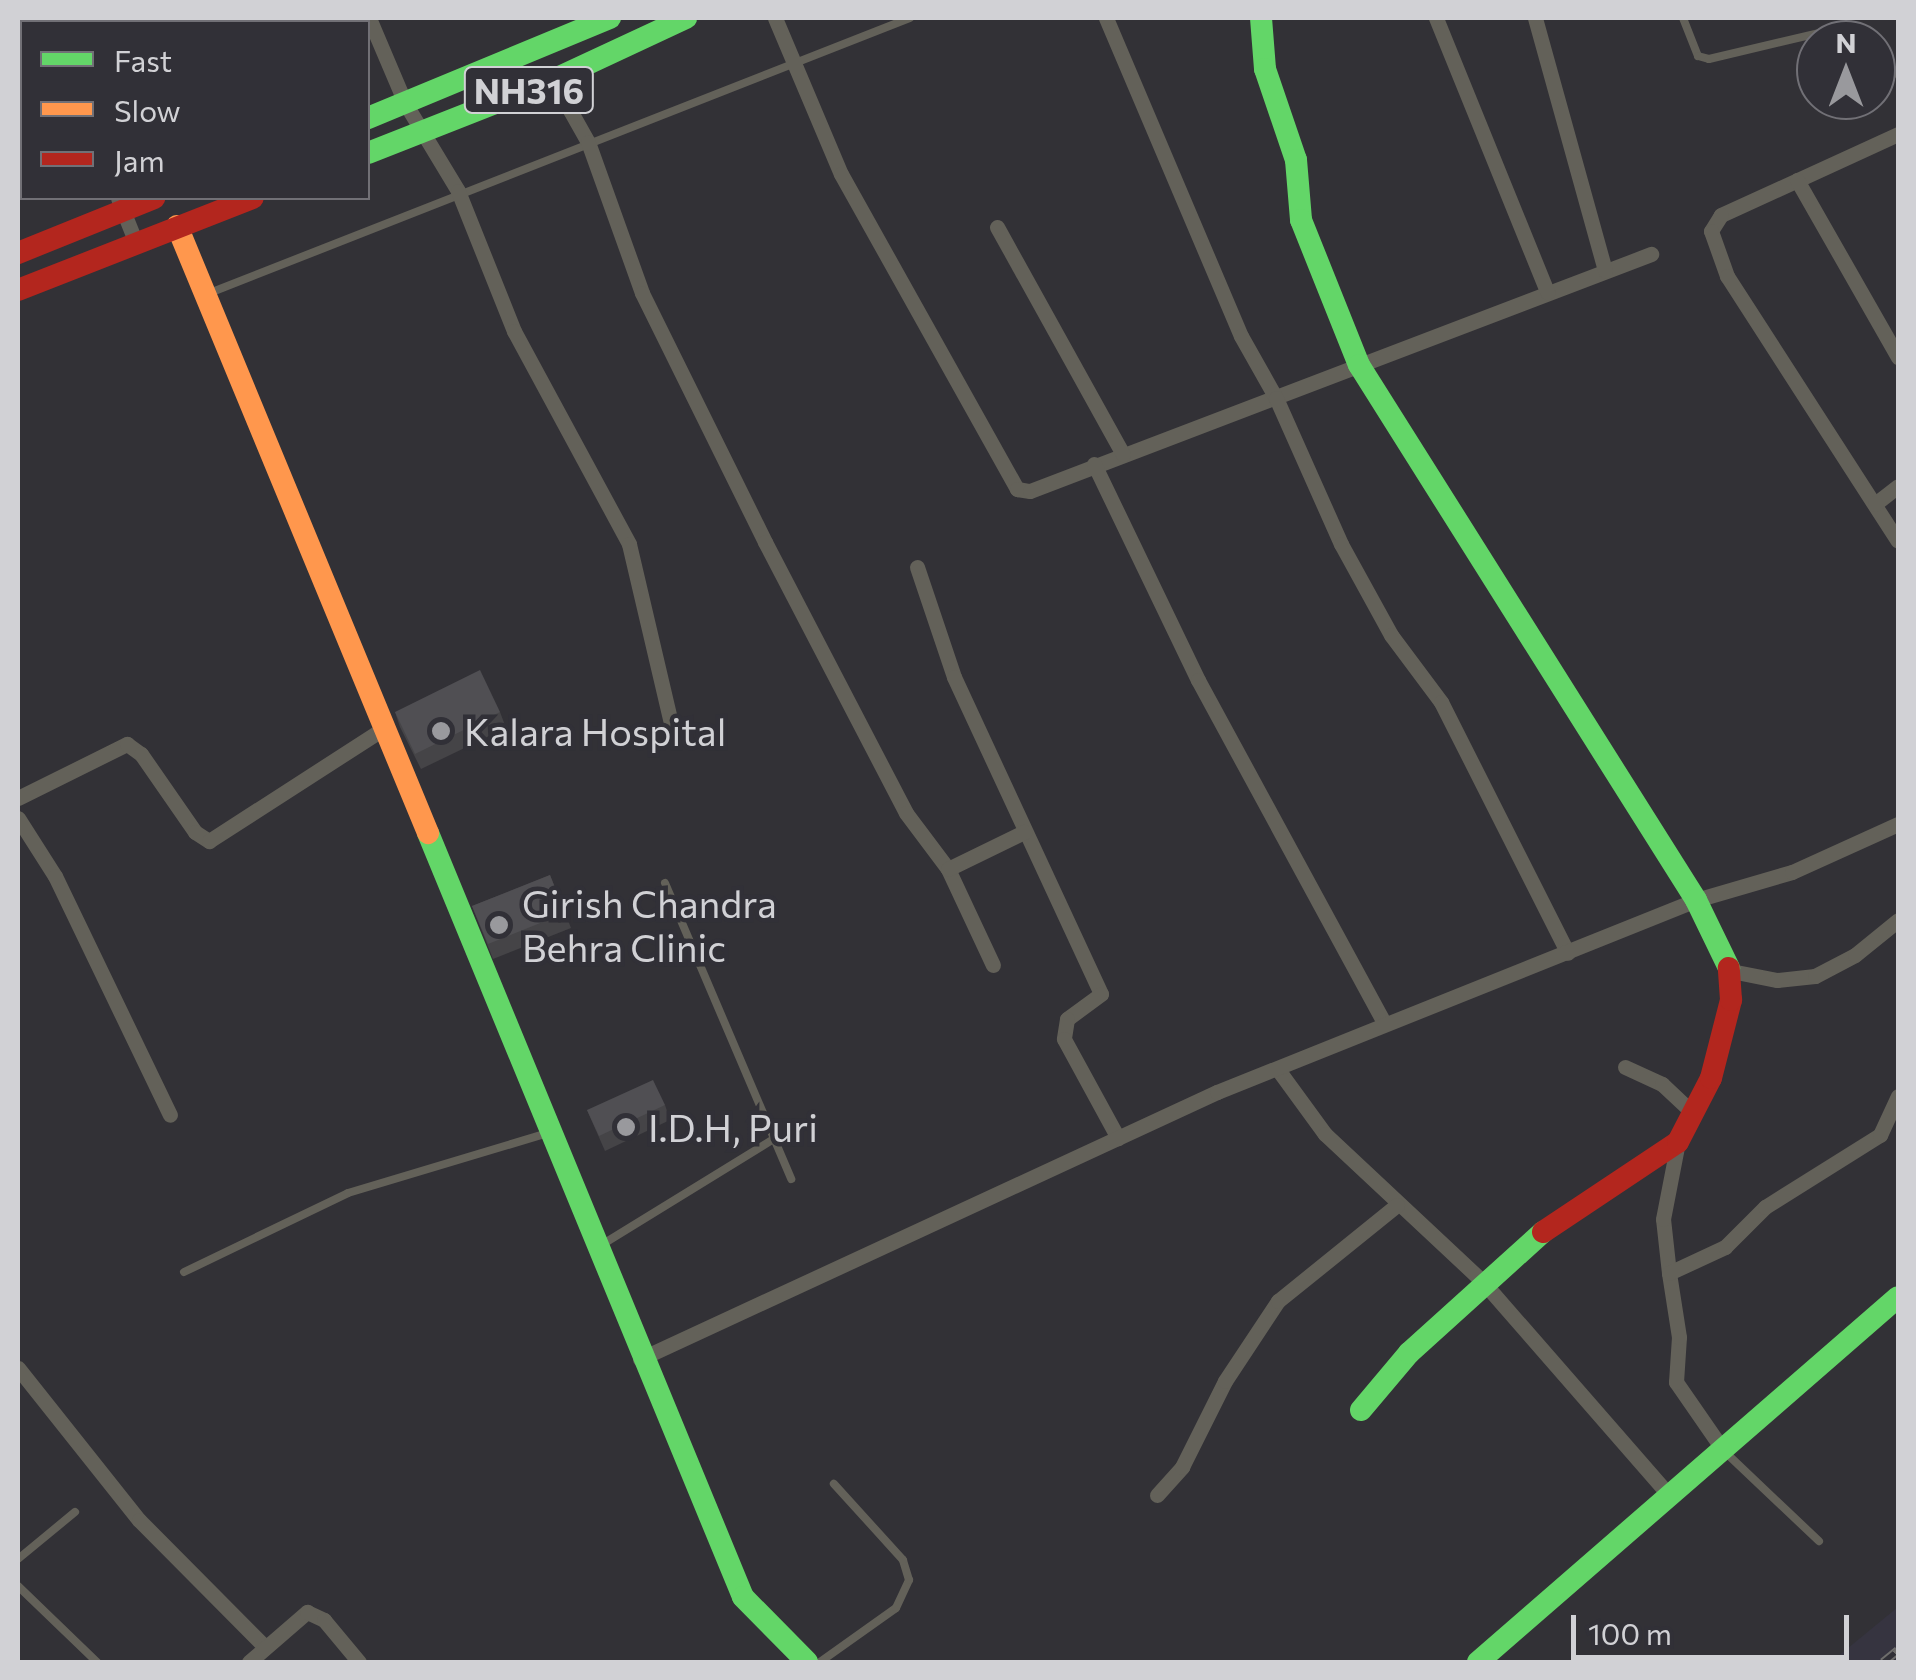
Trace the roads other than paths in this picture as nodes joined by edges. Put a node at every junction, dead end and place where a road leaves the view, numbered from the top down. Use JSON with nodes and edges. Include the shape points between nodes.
{"nodes":[{"id":1,"x":610,"y":18,"type":"edge"},
{"id":2,"x":686,"y":18,"type":"edge"},
{"id":3,"x":775,"y":18,"type":"edge"},
{"id":4,"x":910,"y":18,"type":"edge"},
{"id":5,"x":1106,"y":18,"type":"edge"},
{"id":6,"x":1262,"y":18,"type":"edge"},
{"id":7,"x":1436,"y":18,"type":"edge"},
{"id":8,"x":1534,"y":18,"type":"edge"},
{"id":9,"x":1682,"y":18,"type":"edge"},
{"id":10,"x":370,"y":20,"type":"edge"},
{"id":11,"x":1796,"y":38,"type":"edge"},
{"id":12,"x":792,"y":65,"type":"junction"},
{"id":13,"x":553,"y":80,"type":"junction"},
{"id":14,"x":405,"y":104,"type":"junction"},
{"id":15,"x":370,"y":117,"type":"edge"},
{"id":16,"x":425,"y":130,"type":"junction"},
{"id":17,"x":1897,"y":138,"type":"edge"},
{"id":18,"x":588,"y":142,"type":"junction"},
{"id":19,"x":370,"y":152,"type":"edge"},
{"id":20,"x":1797,"y":180,"type":"junction"},
{"id":21,"x":458,"y":191,"type":"junction"},
{"id":22,"x":248,"y":200,"type":"edge"},
{"id":23,"x":120,"y":204,"type":"edge"},
{"id":24,"x":177,"y":226,"type":"junction"},
{"id":25,"x":997,"y":226,"type":"dead end"},
{"id":26,"x":136,"y":242,"type":"junction"},
{"id":27,"x":18,"y":253,"type":"edge"},
{"id":28,"x":1651,"y":254,"type":"dead end"},
{"id":29,"x":1605,"y":270,"type":"junction"},
{"id":30,"x":18,"y":290,"type":"edge"},
{"id":31,"x":1546,"y":292,"type":"junction"},
{"id":32,"x":206,"y":295,"type":"junction"},
{"id":33,"x":1898,"y":357,"type":"edge"},
{"id":34,"x":1359,"y":365,"type":"junction"},
{"id":35,"x":1276,"y":398,"type":"junction"},
{"id":36,"x":1123,"y":454,"type":"junction"},
{"id":37,"x":1094,"y":464,"type":"junction"},
{"id":38,"x":1898,"y":486,"type":"edge"},
{"id":39,"x":1874,"y":504,"type":"junction"},
{"id":40,"x":1898,"y":541,"type":"edge"},
{"id":41,"x":916,"y":567,"type":"dead end"},
{"id":42,"x":383,"y":729,"type":"junction"},
{"id":43,"x":675,"y":740,"type":"dead end"},
{"id":44,"x":18,"y":798,"type":"edge"},
{"id":45,"x":18,"y":818,"type":"edge"},
{"id":46,"x":1898,"y":824,"type":"edge"},
{"id":47,"x":1024,"y":832,"type":"junction"},
{"id":48,"x":948,"y":869,"type":"junction"},
{"id":49,"x":665,"y":884,"type":"dead end"},
{"id":50,"x":1696,"y":900,"type":"junction"},
{"id":51,"x":1898,"y":920,"type":"edge"},
{"id":52,"x":1568,"y":953,"type":"junction"},
{"id":53,"x":993,"y":965,"type":"dead end"},
{"id":54,"x":1731,"y":971,"type":"junction"},
{"id":55,"x":1384,"y":1023,"type":"junction"},
{"id":56,"x":1625,"y":1067,"type":"dead end"},
{"id":57,"x":1279,"y":1071,"type":"junction"},
{"id":58,"x":1898,"y":1096,"type":"edge"},
{"id":59,"x":170,"y":1114,"type":"dead end"},
{"id":60,"x":1694,"y":1114,"type":"junction"},
{"id":61,"x":548,"y":1133,"type":"junction"},
{"id":62,"x":1118,"y":1138,"type":"junction"},
{"id":63,"x":774,"y":1139,"type":"junction"},
{"id":64,"x":1678,"y":1142,"type":"junction"},
{"id":65,"x":791,"y":1179,"type":"dead end"},
{"id":66,"x":1397,"y":1205,"type":"junction"},
{"id":67,"x":595,"y":1248,"type":"junction"},
{"id":68,"x":184,"y":1272,"type":"dead end"},
{"id":69,"x":1669,"y":1273,"type":"junction"},
{"id":70,"x":1484,"y":1283,"type":"junction"},
{"id":71,"x":1898,"y":1297,"type":"edge"},
{"id":72,"x":640,"y":1359,"type":"junction"},
{"id":73,"x":18,"y":1368,"type":"edge"},
{"id":74,"x":1361,"y":1410,"type":"dead end"},
{"id":75,"x":1721,"y":1447,"type":"junction"},
{"id":76,"x":834,"y":1484,"type":"dead end"},
{"id":77,"x":1667,"y":1493,"type":"junction"},
{"id":78,"x":1157,"y":1494,"type":"dead end"},
{"id":79,"x":75,"y":1512,"type":"dead end"},
{"id":80,"x":1819,"y":1541,"type":"dead end"},
{"id":81,"x":18,"y":1559,"type":"edge"},
{"id":82,"x":18,"y":1586,"type":"edge"},
{"id":83,"x":265,"y":1647,"type":"junction"},
{"id":84,"x":96,"y":1662,"type":"edge"},
{"id":85,"x":249,"y":1662,"type":"edge"},
{"id":86,"x":358,"y":1662,"type":"edge"},
{"id":87,"x":807,"y":1662,"type":"edge"},
{"id":88,"x":820,"y":1662,"type":"edge"},
{"id":89,"x":1478,"y":1662,"type":"edge"}],
"edges":[{"from":1,"to":14,"type":"main road","number":"NH316"},
{"from":2,"to":13,"type":"main road","number":"NH316"},
{"from":3,"to":12,"type":"street"},
{"from":4,"to":12,"type":"lane"},
{"from":5,"to":35,"type":"street","via":[[1241,336]]},
{"from":6,"to":34,"type":"main road","via":[[1266,69],[1296,160],[1301,220]]},
{"from":7,"to":31,"type":"street"},
{"from":8,"to":29,"type":"street"},
{"from":9,"to":11,"type":"lane","via":[[1698,56],[1709,59]]},
{"from":10,"to":14,"type":"street"},
{"from":12,"to":18,"type":"lane"},
{"from":12,"to":37,"type":"street","via":[[841,174],[1008,484],[1030,490]]},
{"from":13,"to":16,"type":"main road","number":"NH316"},
{"from":13,"to":18,"type":"street"},
{"from":14,"to":15,"type":"main road","number":"NH316"},
{"from":14,"to":16,"type":"street"},
{"from":16,"to":19,"type":"main road","number":"NH316"},
{"from":16,"to":21,"type":"street"},
{"from":17,"to":20,"type":"street"},
{"from":18,"to":21,"type":"lane"},
{"from":18,"to":48,"type":"street","via":[[668,347],[873,752]]},
{"from":20,"to":33,"type":"street"},
{"from":20,"to":39,"type":"street","via":[[1722,214],[1711,241]]},
{"from":21,"to":32,"type":"lane"},
{"from":21,"to":43,"type":"street","via":[[514,331],[629,544]]},
{"from":22,"to":24,"type":"main road"},
{"from":23,"to":26,"type":"street"},
{"from":23,"to":27,"type":"main road"},
{"from":24,"to":26,"type":"main road"},
{"from":24,"to":32,"type":"main road"},
{"from":25,"to":36,"type":"street"},
{"from":26,"to":30,"type":"main road"},
{"from":28,"to":29,"type":"street"},
{"from":29,"to":31,"type":"street"},
{"from":31,"to":34,"type":"street"},
{"from":32,"to":42,"type":"main road"},
{"from":34,"to":35,"type":"street"},
{"from":34,"to":50,"type":"main road"},
{"from":35,"to":36,"type":"street"},
{"from":35,"to":52,"type":"street","via":[[1341,544],[1391,635],[1441,702]]},
{"from":36,"to":37,"type":"street"},
{"from":37,"to":55,"type":"street","via":[[1198,680]]},
{"from":38,"to":39,"type":"street"},
{"from":39,"to":40,"type":"street"},
{"from":41,"to":47,"type":"street","via":[[954,676]]},
{"from":42,"to":44,"type":"street","via":[[209,841],[127,744]]},
{"from":42,"to":61,"type":"main road"},
{"from":45,"to":59,"type":"street","via":[[55,876]]},
{"from":46,"to":50,"type":"street","via":[[1792,872]]},
{"from":47,"to":48,"type":"street"},
{"from":47,"to":62,"type":"street","via":[[1101,994],[1067,1020],[1064,1039]]},
{"from":48,"to":53,"type":"street"},
{"from":49,"to":63,"type":"lane"},
{"from":50,"to":52,"type":"street"},
{"from":50,"to":54,"type":"main road"},
{"from":51,"to":54,"type":"street","via":[[1856,955],[1815,976],[1777,980]]},
{"from":52,"to":55,"type":"street"},
{"from":54,"to":60,"type":"main road","via":[[1724,1031]]},
{"from":55,"to":57,"type":"street"},
{"from":56,"to":60,"type":"street","via":[[1662,1084]]},
{"from":57,"to":62,"type":"street"},
{"from":57,"to":66,"type":"street","via":[[1325,1134]]},
{"from":58,"to":69,"type":"street","via":[[1880,1135],[1765,1207],[1725,1247]]},
{"from":60,"to":64,"type":"main road"},
{"from":61,"to":67,"type":"main road"},
{"from":61,"to":68,"type":"lane","via":[[348,1193]]},
{"from":62,"to":72,"type":"street"},
{"from":63,"to":65,"type":"lane"},
{"from":63,"to":67,"type":"lane"},
{"from":64,"to":69,"type":"street","via":[[1663,1219]]},
{"from":64,"to":70,"type":"main road","via":[[1552,1222]]},
{"from":66,"to":70,"type":"street"},
{"from":66,"to":78,"type":"street","via":[[1278,1302],[1225,1381],[1182,1467]]},
{"from":67,"to":72,"type":"main road"},
{"from":69,"to":75,"type":"street","via":[[1679,1338],[1676,1382]]},
{"from":70,"to":74,"type":"main road"},
{"from":70,"to":77,"type":"street"},
{"from":71,"to":75,"type":"main road"},
{"from":72,"to":87,"type":"main road","via":[[744,1597]]},
{"from":73,"to":83,"type":"street","via":[[138,1520]]},
{"from":75,"to":77,"type":"main road"},
{"from":75,"to":80,"type":"lane"},
{"from":76,"to":88,"type":"lane","via":[[902,1560],[909,1580],[896,1608]]},
{"from":77,"to":89,"type":"main road"},
{"from":79,"to":81,"type":"lane"},
{"from":82,"to":84,"type":"lane"},
{"from":83,"to":85,"type":"street"},
{"from":83,"to":86,"type":"street","via":[[307,1612],[324,1620]]}]}
